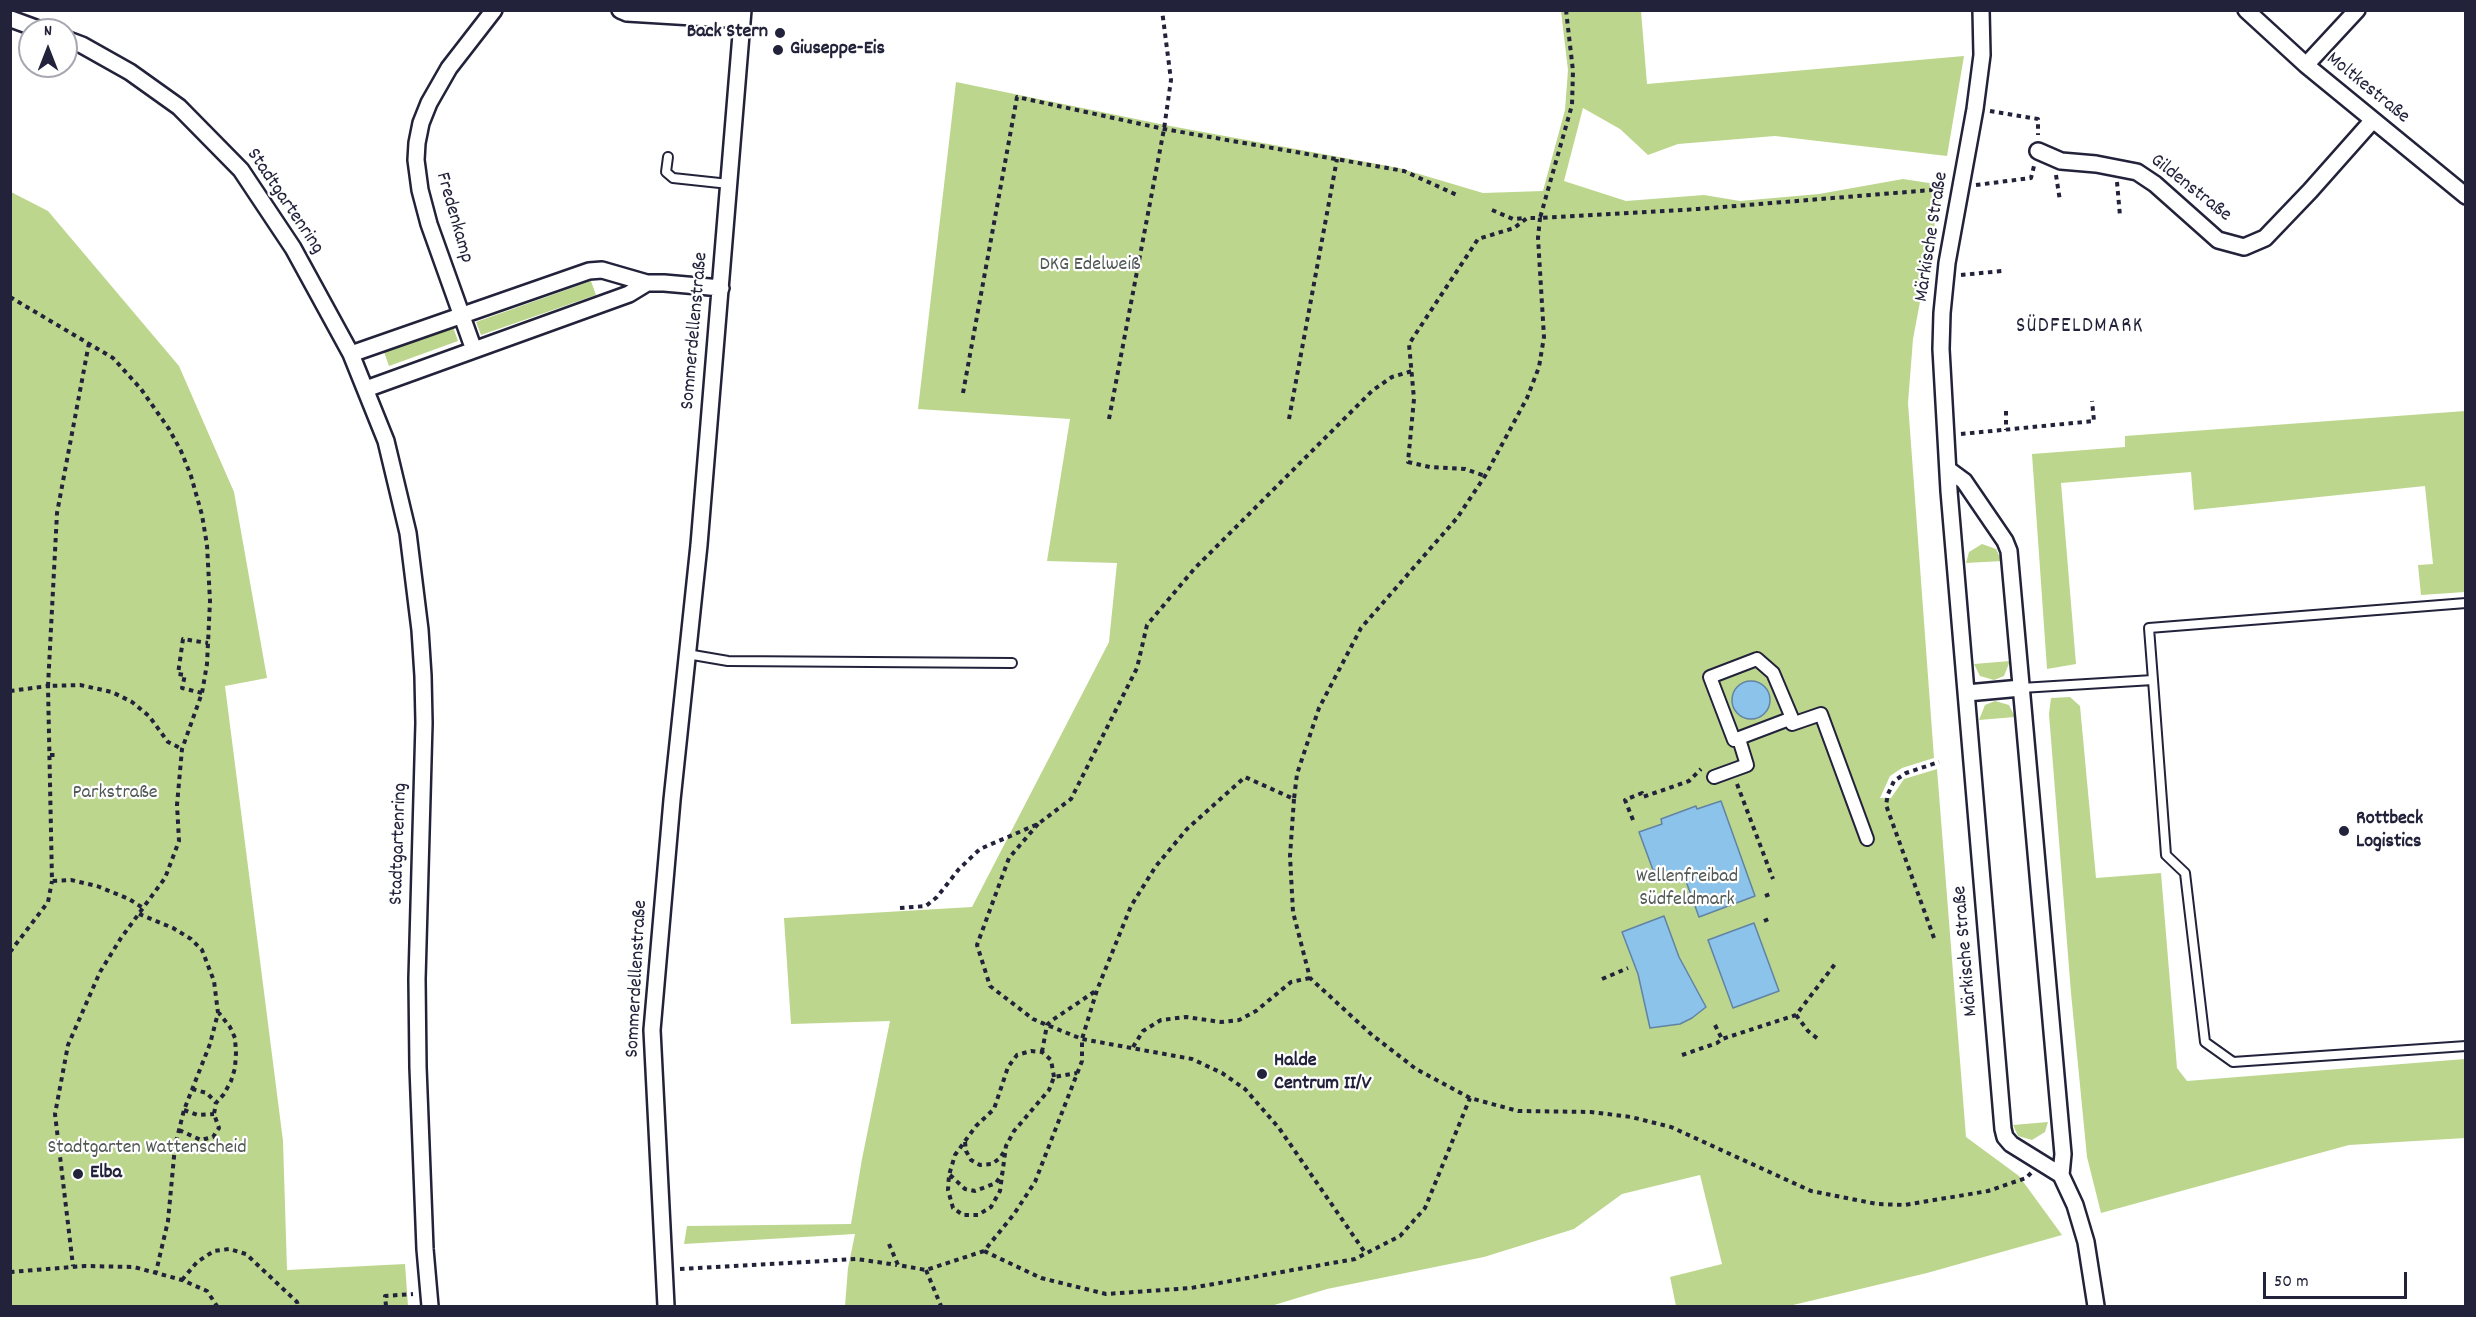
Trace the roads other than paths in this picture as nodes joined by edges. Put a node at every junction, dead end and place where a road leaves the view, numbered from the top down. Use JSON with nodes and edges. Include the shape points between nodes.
{"nodes":[{"id":1,"x":494,"y":10,"type":"edge"},
{"id":2,"x":620,"y":10,"type":"edge"},
{"id":3,"x":1981,"y":10,"type":"edge"},
{"id":4,"x":2246,"y":10,"type":"edge"},
{"id":5,"x":2358,"y":10,"type":"edge"},
{"id":6,"x":742,"y":15,"type":"edge"},
{"id":7,"x":78,"y":44,"type":"edge"},
{"id":8,"x":2306,"y":65,"type":"junction"},
{"id":9,"x":2373,"y":120,"type":"junction"},
{"id":10,"x":2038,"y":151,"type":"road end"},
{"id":11,"x":668,"y":157,"type":"dead end"},
{"id":12,"x":729,"y":184,"type":"junction"},
{"id":13,"x":2466,"y":196,"type":"edge"},
{"id":14,"x":646,"y":283,"type":"junction"},
{"id":15,"x":721,"y":288,"type":"junction"},
{"id":16,"x":461,"y":315,"type":"junction"},
{"id":17,"x":474,"y":350,"type":"junction"},
{"id":18,"x":351,"y":354,"type":"junction"},
{"id":19,"x":366,"y":389,"type":"junction"},
{"id":20,"x":1949,"y":470,"type":"junction"},
{"id":21,"x":2466,"y":603,"type":"edge"},
{"id":22,"x":687,"y":654,"type":"junction"},
{"id":23,"x":1012,"y":663,"type":"dead end"},
{"id":24,"x":2153,"y":680,"type":"junction"},
{"id":25,"x":2020,"y":688,"type":"junction"},
{"id":26,"x":1967,"y":693,"type":"junction"},
{"id":27,"x":1789,"y":719,"type":"junction"},
{"id":28,"x":1738,"y":739,"type":"junction"},
{"id":29,"x":1712,"y":771,"type":"road end"},
{"id":30,"x":1867,"y":839,"type":"dead end"},
{"id":31,"x":2466,"y":1046,"type":"edge"},
{"id":32,"x":2061,"y":1174,"type":"junction"},
{"id":33,"x":430,"y":1300,"type":"edge"},
{"id":34,"x":666,"y":1306,"type":"edge"},
{"id":35,"x":2096,"y":1306,"type":"edge"}],
"edges":[{"from":1,"to":16,"type":"street","name":"Fredenkamp","via":[[449,68],[421,123],[417,143],[420,190]]},
{"from":2,"to":6,"type":"street","via":[[627,14]]},
{"from":3,"to":20,"type":"street","name":"Märkische Straße","via":[[1982,55],[1975,109],[1946,276],[1941,349]]},
{"from":4,"to":8,"type":"street","name":"Moltkestraße"},
{"from":5,"to":8,"type":"street"},
{"from":6,"to":12,"type":"street","name":"Sommerdellenstraße"},
{"from":7,"to":18,"type":"street","name":"Stadtgartenring","via":[[130,72],[179,107],[241,170],[293,248]]},
{"from":8,"to":9,"type":"street","name":"Moltkestraße"},
{"from":9,"to":10,"type":"street","name":"Gildenstraße","via":[[2265,238],[2244,247],[2218,240],[2137,172],[2061,161]]},
{"from":9,"to":13,"type":"street","name":"Moltkestraße"},
{"from":11,"to":12,"type":"lane","via":[[666,172],[673,178]]},
{"from":12,"to":15,"type":"street","name":"Sommerdellenstraße"},
{"from":14,"to":15,"type":"street"},
{"from":14,"to":16,"type":"street","via":[[602,270],[589,271]]},
{"from":14,"to":17,"type":"street","via":[[629,294]]},
{"from":15,"to":22,"type":"street","name":"Sommerdellenstraße"},
{"from":16,"to":17,"type":"street","name":"Fredenkamp"},
{"from":16,"to":18,"type":"street"},
{"from":17,"to":19,"type":"street"},
{"from":18,"to":19,"type":"street","name":"Stadtgartenring"},
{"from":19,"to":33,"type":"street","name":"Stadtgartenring","via":[[386,441],[408,532],[420,630],[424,723],[417,979]]},
{"from":20,"to":25,"type":"street","via":[[1964,481],[2009,551]]},
{"from":20,"to":26,"type":"street","name":"Märkische Straße"},
{"from":21,"to":24,"type":"lane","via":[[2149,628]]},
{"from":22,"to":23,"type":"lane","via":[[728,661]]},
{"from":22,"to":34,"type":"street","name":"Sommerdellenstraße","via":[[652,1030]]},
{"from":24,"to":25,"type":"lane"},
{"from":24,"to":31,"type":"lane","via":[[2166,855],[2185,873],[2205,1042],[2233,1062]]},
{"from":25,"to":26,"type":"street"},
{"from":25,"to":32,"type":"street","via":[[2063,1154]]},
{"from":26,"to":32,"type":"street","name":"Märkische Straße","via":[[2003,1129],[2011,1144]]},
{"from":27,"to":28,"type":"street"},
{"from":27,"to":28,"type":"street","via":[[1792,718],[1773,673],[1757,659],[1710,677],[1734,740]]},
{"from":27,"to":30,"type":"street","via":[[1792,724],[1821,714]]},
{"from":28,"to":29,"type":"street","via":[[1747,765]]},
{"from":32,"to":35,"type":"street","via":[[2086,1242]]}]}
